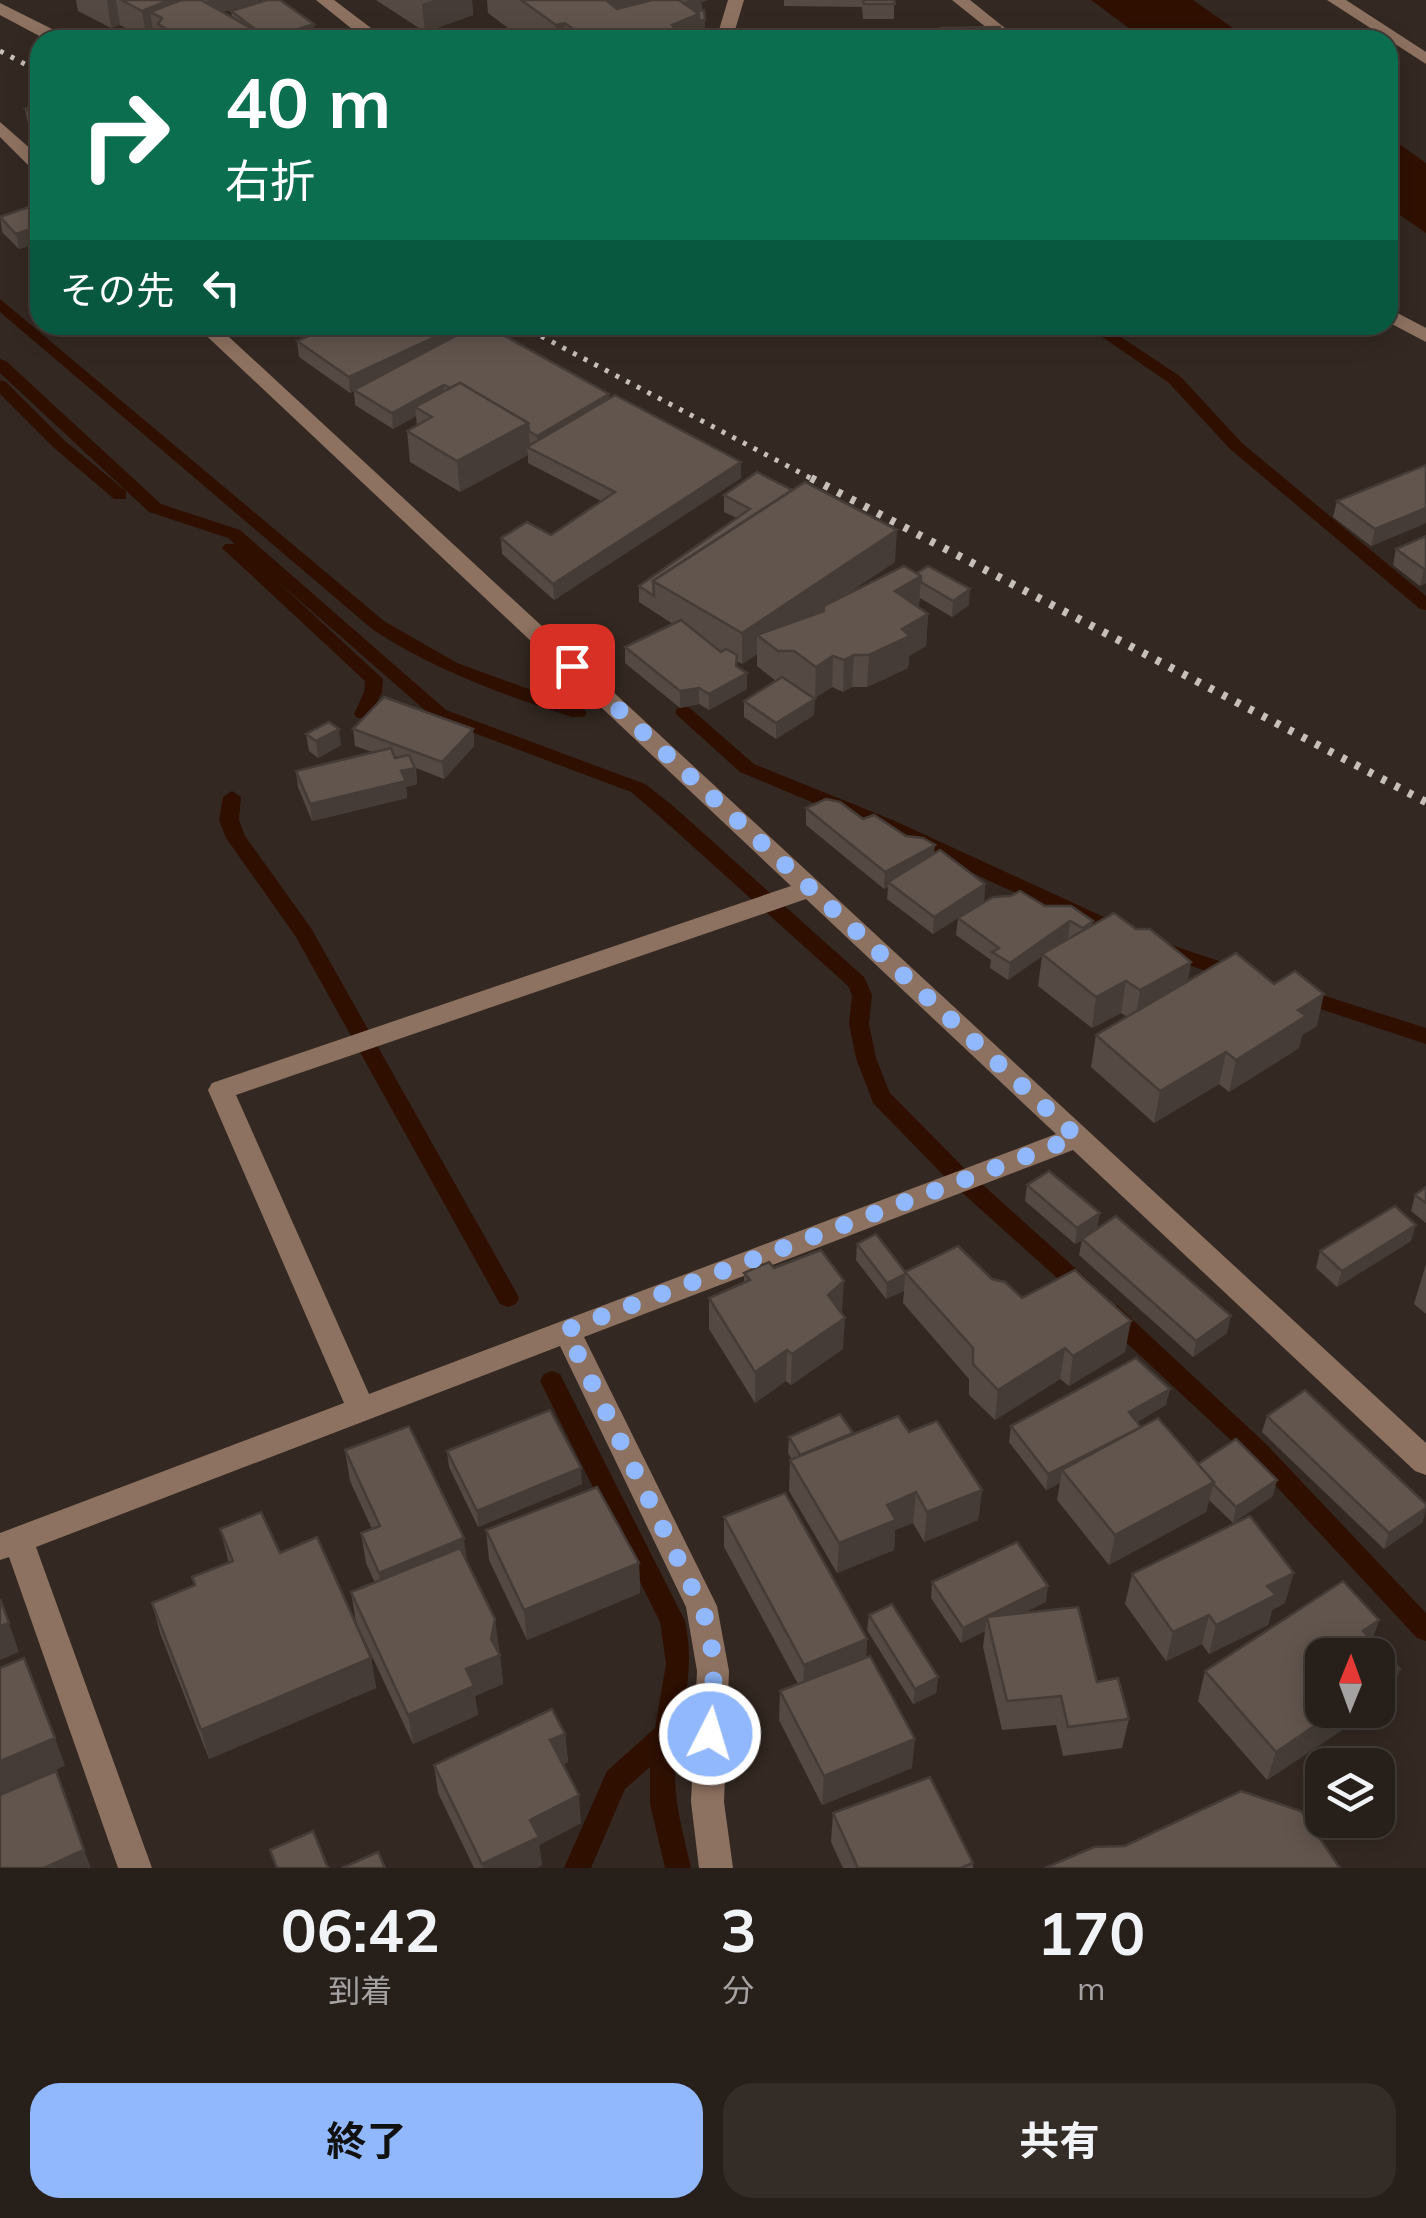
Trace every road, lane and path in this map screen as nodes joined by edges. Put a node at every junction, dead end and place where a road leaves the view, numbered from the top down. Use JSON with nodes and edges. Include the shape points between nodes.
{"nodes":[{"id":1,"x":324,"y":0,"type":"edge"},
{"id":2,"x":736,"y":0,"type":"edge"},
{"id":3,"x":960,"y":0,"type":"edge"},
{"id":4,"x":1335,"y":0,"type":"edge"},
{"id":5,"x":0,"y":8,"type":"edge"},
{"id":6,"x":41,"y":30,"type":"edge"},
{"id":7,"x":362,"y":30,"type":"edge"},
{"id":8,"x":727,"y":30,"type":"edge"},
{"id":9,"x":999,"y":30,"type":"edge"},
{"id":10,"x":1382,"y":30,"type":"edge"},
{"id":11,"x":1426,"y":33,"type":"edge"},
{"id":12,"x":1398,"y":40,"type":"edge"},
{"id":13,"x":1407,"y":46,"type":"junction"},
{"id":14,"x":1426,"y":59,"type":"edge"},
{"id":15,"x":0,"y":128,"type":"edge"},
{"id":16,"x":30,"y":157,"type":"edge"},
{"id":17,"x":1398,"y":320,"type":"edge"},
{"id":18,"x":216,"y":335,"type":"edge"},
{"id":19,"x":1426,"y":336,"type":"edge"},
{"id":20,"x":811,"y":888,"type":"junction"},
{"id":21,"x":1077,"y":1137,"type":"junction"},
{"id":22,"x":566,"y":1330,"type":"junction"},
{"id":23,"x":360,"y":1408,"type":"junction"},
{"id":24,"x":1426,"y":1462,"type":"edge"},
{"id":25,"x":9,"y":1544,"type":"edge"},
{"id":26,"x":135,"y":1868,"type":"edge"},
{"id":27,"x":716,"y":1868,"type":"edge"}],
"edges":[{"from":1,"to":7,"type":"street"},
{"from":2,"to":8,"type":"street"},
{"from":3,"to":9,"type":"street"},
{"from":4,"to":10,"type":"street"},
{"from":5,"to":6,"type":"street"},
{"from":11,"to":13,"type":"street"},
{"from":12,"to":13,"type":"street"},
{"from":13,"to":14,"type":"street"},
{"from":15,"to":16,"type":"street"},
{"from":17,"to":19,"type":"street"},
{"from":18,"to":20,"type":"street"},
{"from":20,"to":21,"type":"street"},
{"from":20,"to":23,"type":"street","via":[[221,1090]]},
{"from":21,"to":22,"type":"street"},
{"from":21,"to":24,"type":"street"},
{"from":22,"to":23,"type":"street"},
{"from":22,"to":27,"type":"street","via":[[713,1639],[705,1810]]},
{"from":23,"to":25,"type":"street"},
{"from":25,"to":26,"type":"street"}]}
